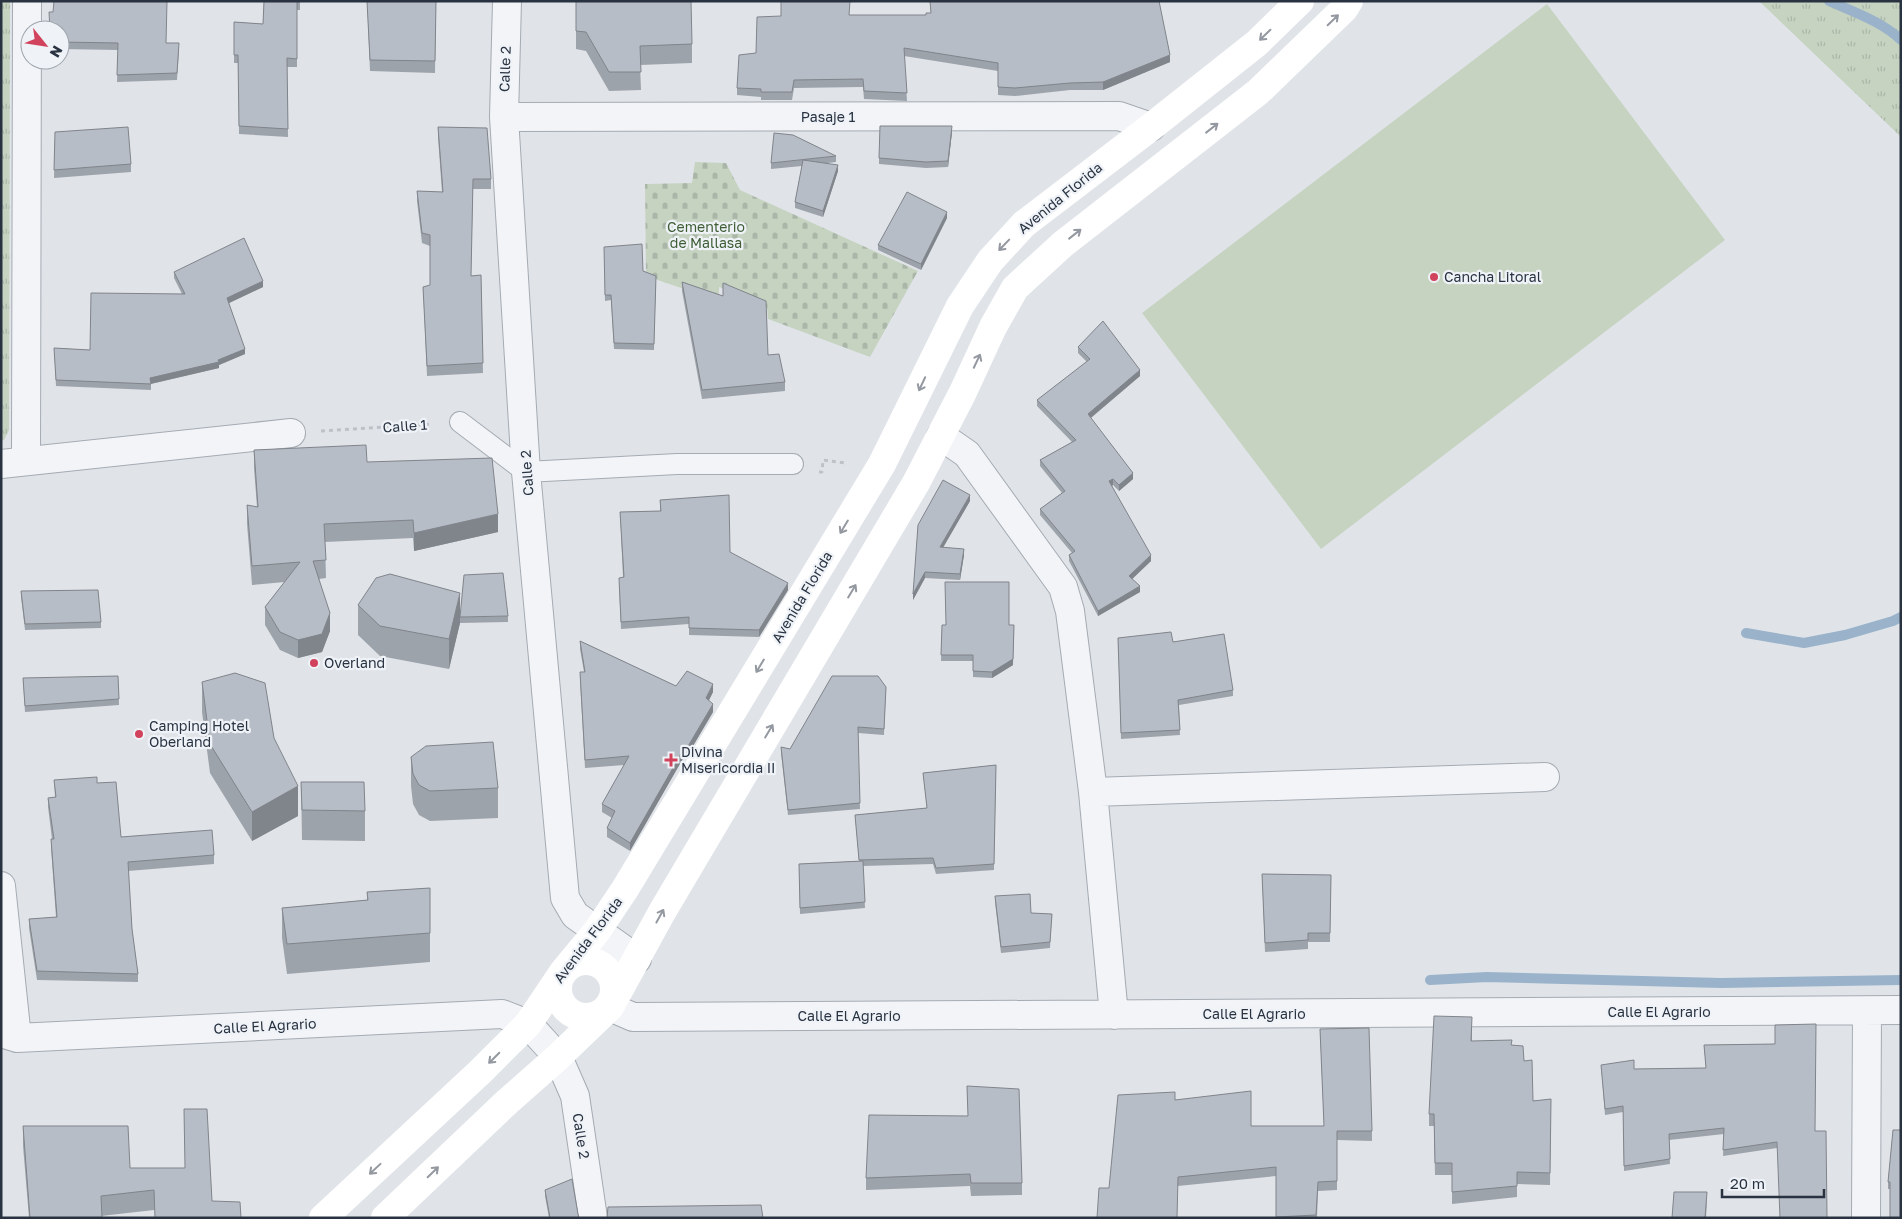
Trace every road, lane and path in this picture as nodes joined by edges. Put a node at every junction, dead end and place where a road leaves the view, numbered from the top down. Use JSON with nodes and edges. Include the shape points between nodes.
{"nodes":[{"id":1,"x":27,"y":1,"type":"edge"},
{"id":2,"x":507,"y":1,"type":"edge"},
{"id":3,"x":1300,"y":1,"type":"edge"},
{"id":4,"x":1349,"y":1,"type":"edge"},
{"id":5,"x":504,"y":117,"type":"junction"},
{"id":6,"x":1151,"y":127,"type":"junction"},
{"id":7,"x":1174,"y":158,"type":"junction"},
{"id":8,"x":905,"y":419,"type":"junction"},
{"id":9,"x":460,"y":422,"type":"joint"},
{"id":10,"x":291,"y":434,"type":"joint"},
{"id":11,"x":940,"y":436,"type":"junction"},
{"id":12,"x":13,"y":462,"type":"edge"},
{"id":13,"x":793,"y":464,"type":"dead end"},
{"id":14,"x":526,"y":472,"type":"junction"},
{"id":15,"x":1545,"y":777,"type":"dead end"},
{"id":16,"x":1093,"y":792,"type":"junction"},
{"id":17,"x":1,"y":886,"type":"edge"},
{"id":18,"x":597,"y":931,"type":"junction"},
{"id":19,"x":637,"y":958,"type":"junction"},
{"id":20,"x":563,"y":972,"type":"junction"},
{"id":21,"x":610,"y":1007,"type":"junction"},
{"id":22,"x":1901,"y":1010,"type":"edge"},
{"id":23,"x":1867,"y":1011,"type":"junction"},
{"id":24,"x":1114,"y":1015,"type":"junction"},
{"id":25,"x":528,"y":1024,"type":"junction"},
{"id":26,"x":9,"y":1036,"type":"edge"},
{"id":27,"x":558,"y":1057,"type":"junction"},
{"id":28,"x":323,"y":1218,"type":"edge"},
{"id":29,"x":385,"y":1218,"type":"edge"},
{"id":30,"x":593,"y":1218,"type":"edge"},
{"id":31,"x":1866,"y":1218,"type":"edge"}],
"edges":[{"from":1,"to":12,"type":"street"},
{"from":2,"to":5,"type":"street","name":"Calle 2"},
{"from":3,"to":6,"type":"main road","name":"Avenida Florida","one_way":true,"via":[[1257,43]]},
{"from":7,"to":4,"type":"main road","one_way":true,"via":[[1258,92]]},
{"from":5,"to":6,"type":"street","name":"Pasaje 1","via":[[1119,116]]},
{"from":5,"to":14,"type":"street","name":"Calle 2"},
{"from":6,"to":7,"type":"main road"},
{"from":6,"to":8,"type":"main road","name":"Avenida Florida","one_way":true,"via":[[1024,224],[990,260],[960,306]]},
{"from":11,"to":7,"type":"main road","one_way":true,"via":[[993,327],[1016,288],[1063,244]]},
{"from":8,"to":11,"type":"main road"},
{"from":8,"to":18,"type":"main road","name":"Avenida Florida","one_way":true,"via":[[882,464],[626,889]]},
{"from":9,"to":10,"type":"path","name":"Calle 1"},
{"from":9,"to":14,"type":"lane"},
{"from":10,"to":12,"type":"street"},
{"from":11,"to":16,"type":"street","via":[[967,454],[1063,588],[1070,611]]},
{"from":19,"to":11,"type":"main road","one_way":true,"via":[[916,483]]},
{"from":13,"to":14,"type":"lane","via":[[678,464]]},
{"from":14,"to":18,"type":"street","name":"Calle 2","via":[[565,898],[575,915]]},
{"from":15,"to":16,"type":"street"},
{"from":16,"to":24,"type":"street"},
{"from":17,"to":26,"type":"street"},
{"from":18,"to":19,"type":"street","name":"Calle 2"},
{"from":18,"to":20,"type":"main road","name":"Avenida Florida"},
{"from":19,"to":21,"type":"main road"},
{"from":20,"to":21,"type":"main road","via":[[558,986],[560,1001],[570,1013],[583,1018],[598,1016]]},
{"from":20,"to":21,"type":"main road","via":[[575,963],[590,960],[604,966],[613,978],[616,992]]},
{"from":20,"to":25,"type":"main road","name":"Avenida Florida"},
{"from":21,"to":24,"type":"street","name":"Calle El Agrario","via":[[633,1017]]},
{"from":21,"to":27,"type":"main road"},
{"from":22,"to":23,"type":"street","name":"Calle El Agrario"},
{"from":23,"to":24,"type":"street","name":"Calle El Agrario"},
{"from":23,"to":31,"type":"street"},
{"from":25,"to":26,"type":"street","name":"Calle El Agrario","via":[[502,1014]]},
{"from":25,"to":27,"type":"street","name":"Calle 2"},
{"from":25,"to":28,"type":"main road","name":"Avenida Florida","one_way":true},
{"from":29,"to":27,"type":"main road","one_way":true},
{"from":27,"to":30,"type":"street","name":"Calle 2","via":[[575,1096]]}]}
